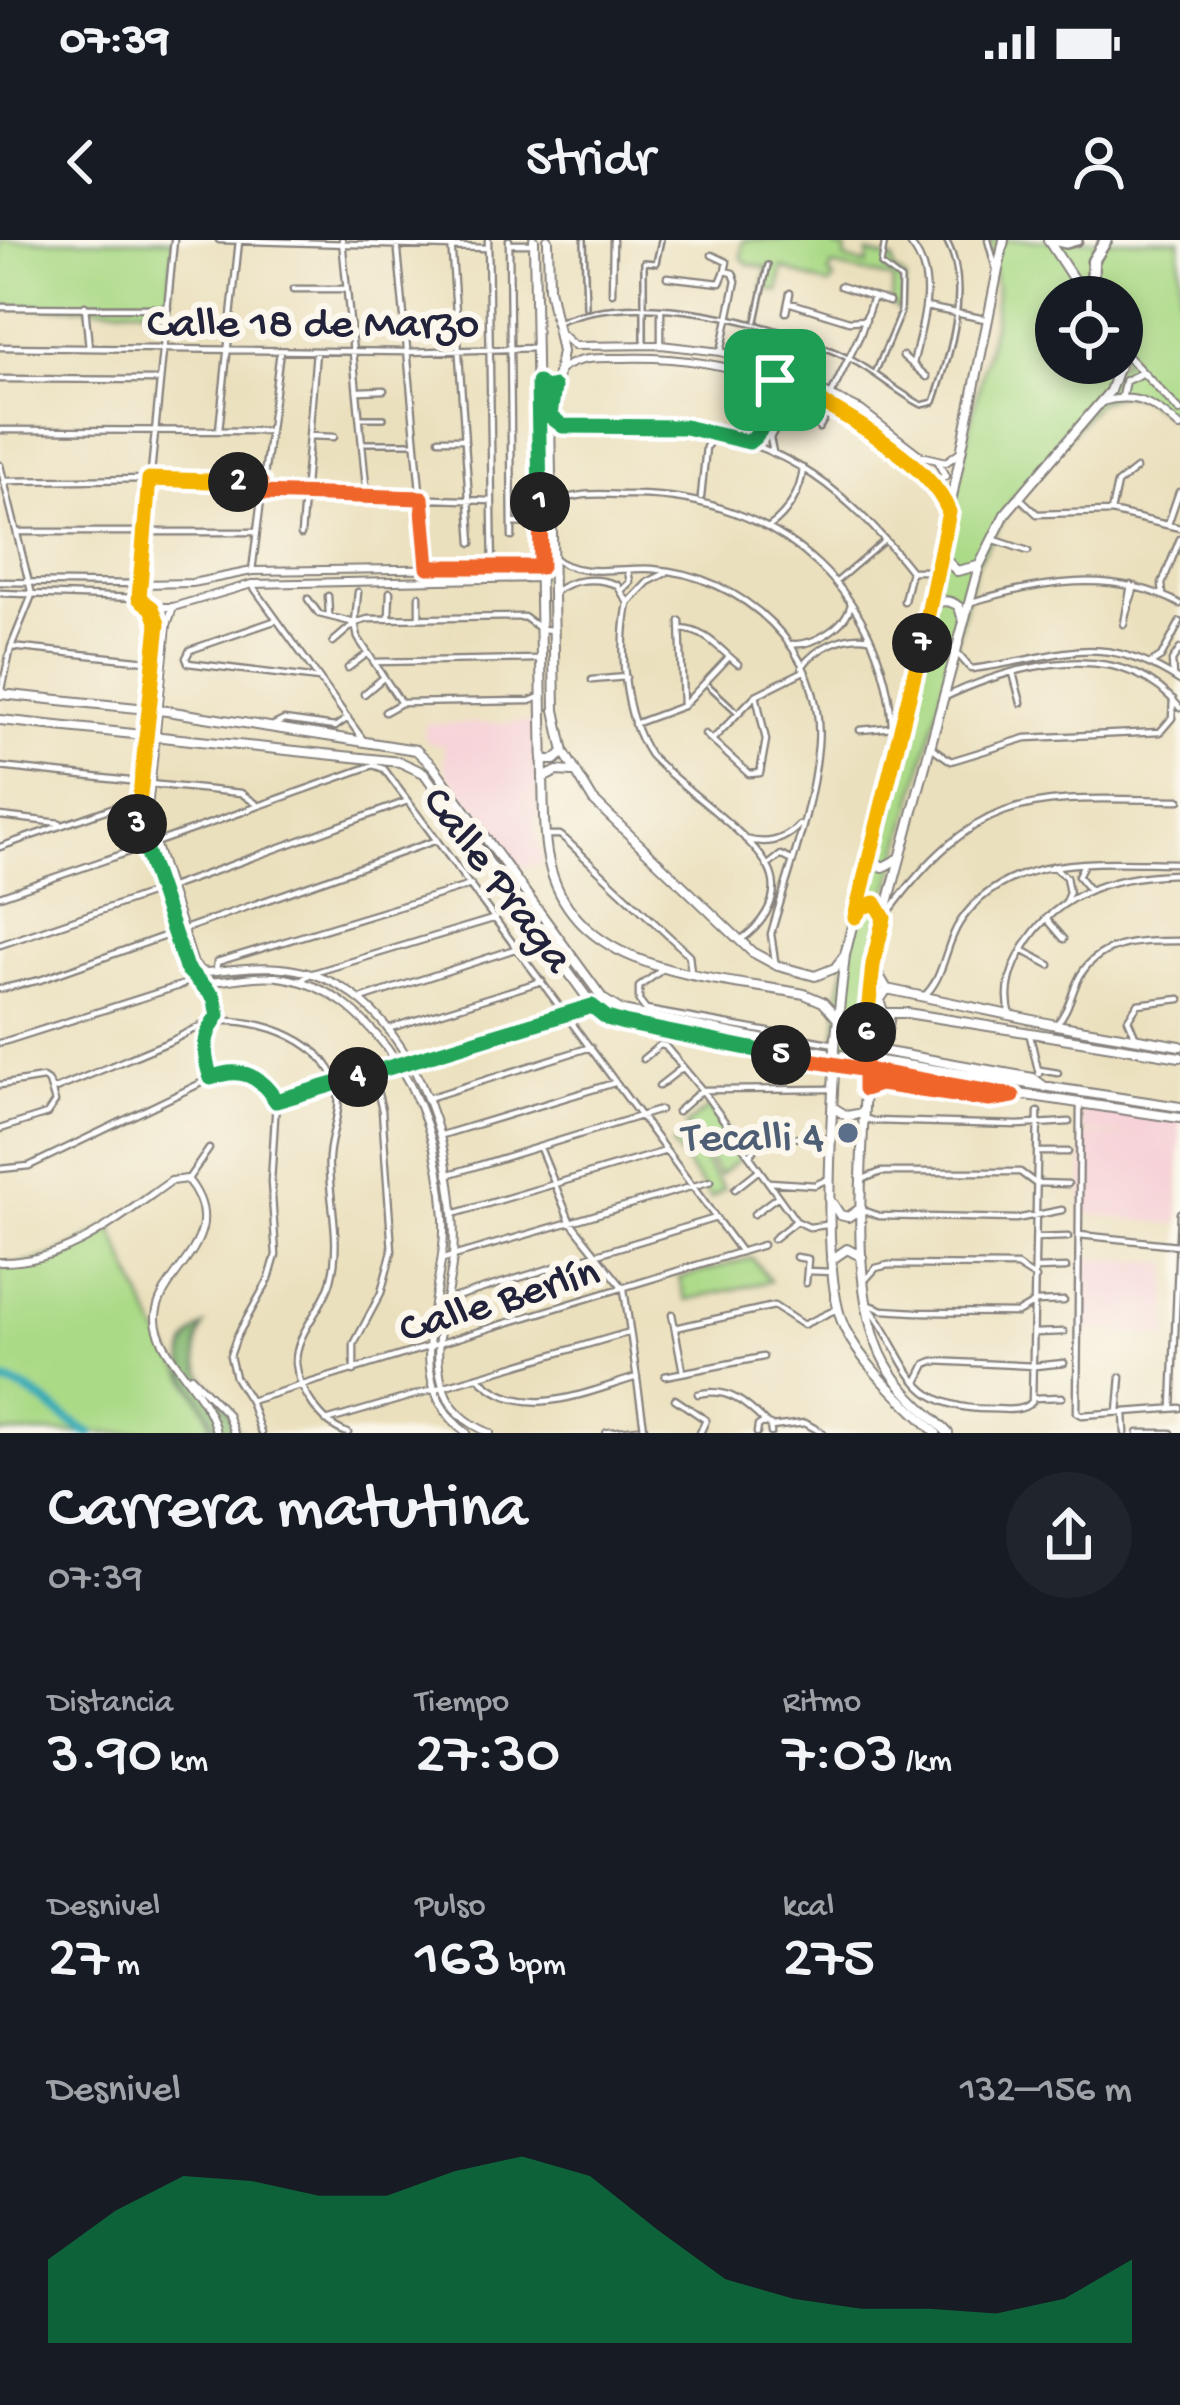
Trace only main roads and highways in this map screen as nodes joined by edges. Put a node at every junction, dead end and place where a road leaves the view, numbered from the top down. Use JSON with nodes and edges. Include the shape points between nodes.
{"nodes":[{"id":1,"x":548,"y":240,"type":"edge"},
{"id":2,"x":1004,"y":240,"type":"edge"},
{"id":3,"x":1050,"y":240,"type":"edge"},
{"id":4,"x":1077,"y":240,"type":"edge"},
{"id":5,"x":1106,"y":240,"type":"edge"},
{"id":6,"x":534,"y":242,"type":"edge"},
{"id":7,"x":1075,"y":276,"type":"edge"},
{"id":8,"x":1092,"y":276,"type":"edge"},
{"id":9,"x":536,"y":321,"type":"junction"},
{"id":10,"x":557,"y":327,"type":"junction"},
{"id":11,"x":538,"y":383,"type":"junction"},
{"id":12,"x":1115,"y":384,"type":"edge"},
{"id":13,"x":554,"y":387,"type":"junction"},
{"id":14,"x":941,"y":554,"type":"junction"},
{"id":15,"x":979,"y":566,"type":"junction"},
{"id":16,"x":931,"y":606,"type":"junction"},
{"id":17,"x":964,"y":621,"type":"junction"},
{"id":18,"x":0,"y":694,"type":"edge"},
{"id":19,"x":0,"y":720,"type":"edge"},
{"id":20,"x":564,"y":752,"type":"junction"},
{"id":21,"x":542,"y":760,"type":"junction"},
{"id":22,"x":574,"y":772,"type":"junction"},
{"id":23,"x":543,"y":778,"type":"junction"},
{"id":24,"x":871,"y":857,"type":"junction"},
{"id":25,"x":898,"y":859,"type":"junction"},
{"id":26,"x":855,"y":917,"type":"junction"},
{"id":27,"x":884,"y":918,"type":"junction"},
{"id":28,"x":845,"y":956,"type":"junction"},
{"id":29,"x":873,"y":965,"type":"junction"},
{"id":30,"x":807,"y":975,"type":"junction"},
{"id":31,"x":887,"y":989,"type":"junction"},
{"id":32,"x":804,"y":994,"type":"junction"},
{"id":33,"x":888,"y":1013,"type":"junction"},
{"id":34,"x":837,"y":1018,"type":"junction"},
{"id":35,"x":866,"y":1026,"type":"junction"},
{"id":36,"x":1180,"y":1046,"type":"edge"},
{"id":37,"x":865,"y":1049,"type":"junction"},
{"id":38,"x":1180,"y":1057,"type":"edge"},
{"id":39,"x":1046,"y":1088,"type":"junction"},
{"id":40,"x":865,"y":1089,"type":"junction"},
{"id":41,"x":1013,"y":1096,"type":"junction"},
{"id":42,"x":832,"y":1107,"type":"junction"},
{"id":43,"x":1180,"y":1107,"type":"edge"},
{"id":44,"x":864,"y":1115,"type":"junction"},
{"id":45,"x":1180,"y":1118,"type":"edge"},
{"id":46,"x":832,"y":1203,"type":"junction"},
{"id":47,"x":862,"y":1208,"type":"junction"},
{"id":48,"x":862,"y":1258,"type":"junction"},
{"id":49,"x":831,"y":1260,"type":"junction"},
{"id":50,"x":869,"y":1323,"type":"junction"},
{"id":51,"x":847,"y":1333,"type":"junction"},
{"id":52,"x":936,"y":1433,"type":"edge"},
{"id":53,"x":948,"y":1433,"type":"edge"}],
"edges":[{"from":1,"to":10,"type":"main road"},
{"from":2,"to":14,"type":"main road"},
{"from":3,"to":4,"type":"main road"},
{"from":3,"to":7,"type":"main road"},
{"from":5,"to":8,"type":"highway"},
{"from":6,"to":9,"type":"main road"},
{"from":9,"to":10,"type":"main road","via":[[544,316]]},
{"from":9,"to":11,"type":"main road"},
{"from":10,"to":13,"type":"main road"},
{"from":11,"to":13,"type":"main road"},
{"from":11,"to":21,"type":"main road"},
{"from":12,"to":15,"type":"main road","via":[[1020,497]]},
{"from":13,"to":20,"type":"main road","via":[[555,710]]},
{"from":14,"to":15,"type":"main road","via":[[957,571]]},
{"from":14,"to":16,"type":"main road"},
{"from":15,"to":17,"type":"main road"},
{"from":16,"to":17,"type":"main road","via":[[952,602]]},
{"from":16,"to":24,"type":"main road"},
{"from":17,"to":25,"type":"main road"},
{"from":18,"to":39,"type":"main road","via":[[416,750],[611,1006]]},
{"from":19,"to":41,"type":"main road","via":[[400,762],[424,773],[607,1018]]},
{"from":20,"to":21,"type":"main road"},
{"from":20,"to":22,"type":"main road"},
{"from":21,"to":23,"type":"main road"},
{"from":22,"to":23,"type":"main road"},
{"from":22,"to":30,"type":"main road","via":[[613,822],[740,940]]},
{"from":23,"to":32,"type":"main road","via":[[557,888],[575,917],[614,950],[664,969]]},
{"from":24,"to":25,"type":"main road","via":[[883,867]]},
{"from":24,"to":26,"type":"main road"},
{"from":25,"to":27,"type":"main road"},
{"from":26,"to":27,"type":"main road","via":[[875,903]]},
{"from":26,"to":28,"type":"main road"},
{"from":27,"to":29,"type":"main road"},
{"from":28,"to":30,"type":"main road","via":[[828,972]]},
{"from":28,"to":34,"type":"main road"},
{"from":29,"to":31,"type":"main road"},
{"from":29,"to":35,"type":"main road"},
{"from":30,"to":32,"type":"main road"},
{"from":31,"to":33,"type":"main road","via":[[879,1001]]},
{"from":31,"to":36,"type":"main road"},
{"from":32,"to":34,"type":"main road","via":[[824,1001]]},
{"from":33,"to":35,"type":"main road"},
{"from":33,"to":38,"type":"main road"},
{"from":34,"to":42,"type":"main road","bridge":true},
{"from":35,"to":37,"type":"main road"},
{"from":37,"to":39,"type":"main road","via":[[1033,1078]]},
{"from":37,"to":40,"type":"main road","bridge":true},
{"from":39,"to":43,"type":"main road"},
{"from":40,"to":41,"type":"main road"},
{"from":40,"to":44,"type":"main road"},
{"from":41,"to":45,"type":"main road"},
{"from":42,"to":44,"type":"main road"},
{"from":42,"to":46,"type":"main road"},
{"from":44,"to":47,"type":"main road"},
{"from":46,"to":47,"type":"main road","via":[[848,1217]]},
{"from":46,"to":49,"type":"main road"},
{"from":47,"to":48,"type":"main road"},
{"from":48,"to":49,"type":"main road","via":[[847,1249]]},
{"from":48,"to":50,"type":"main road"},
{"from":49,"to":51,"type":"main road"},
{"from":50,"to":51,"type":"main road","via":[[862,1336]]},
{"from":50,"to":53,"type":"main road","via":[[896,1379]]},
{"from":51,"to":52,"type":"main road"}]}
